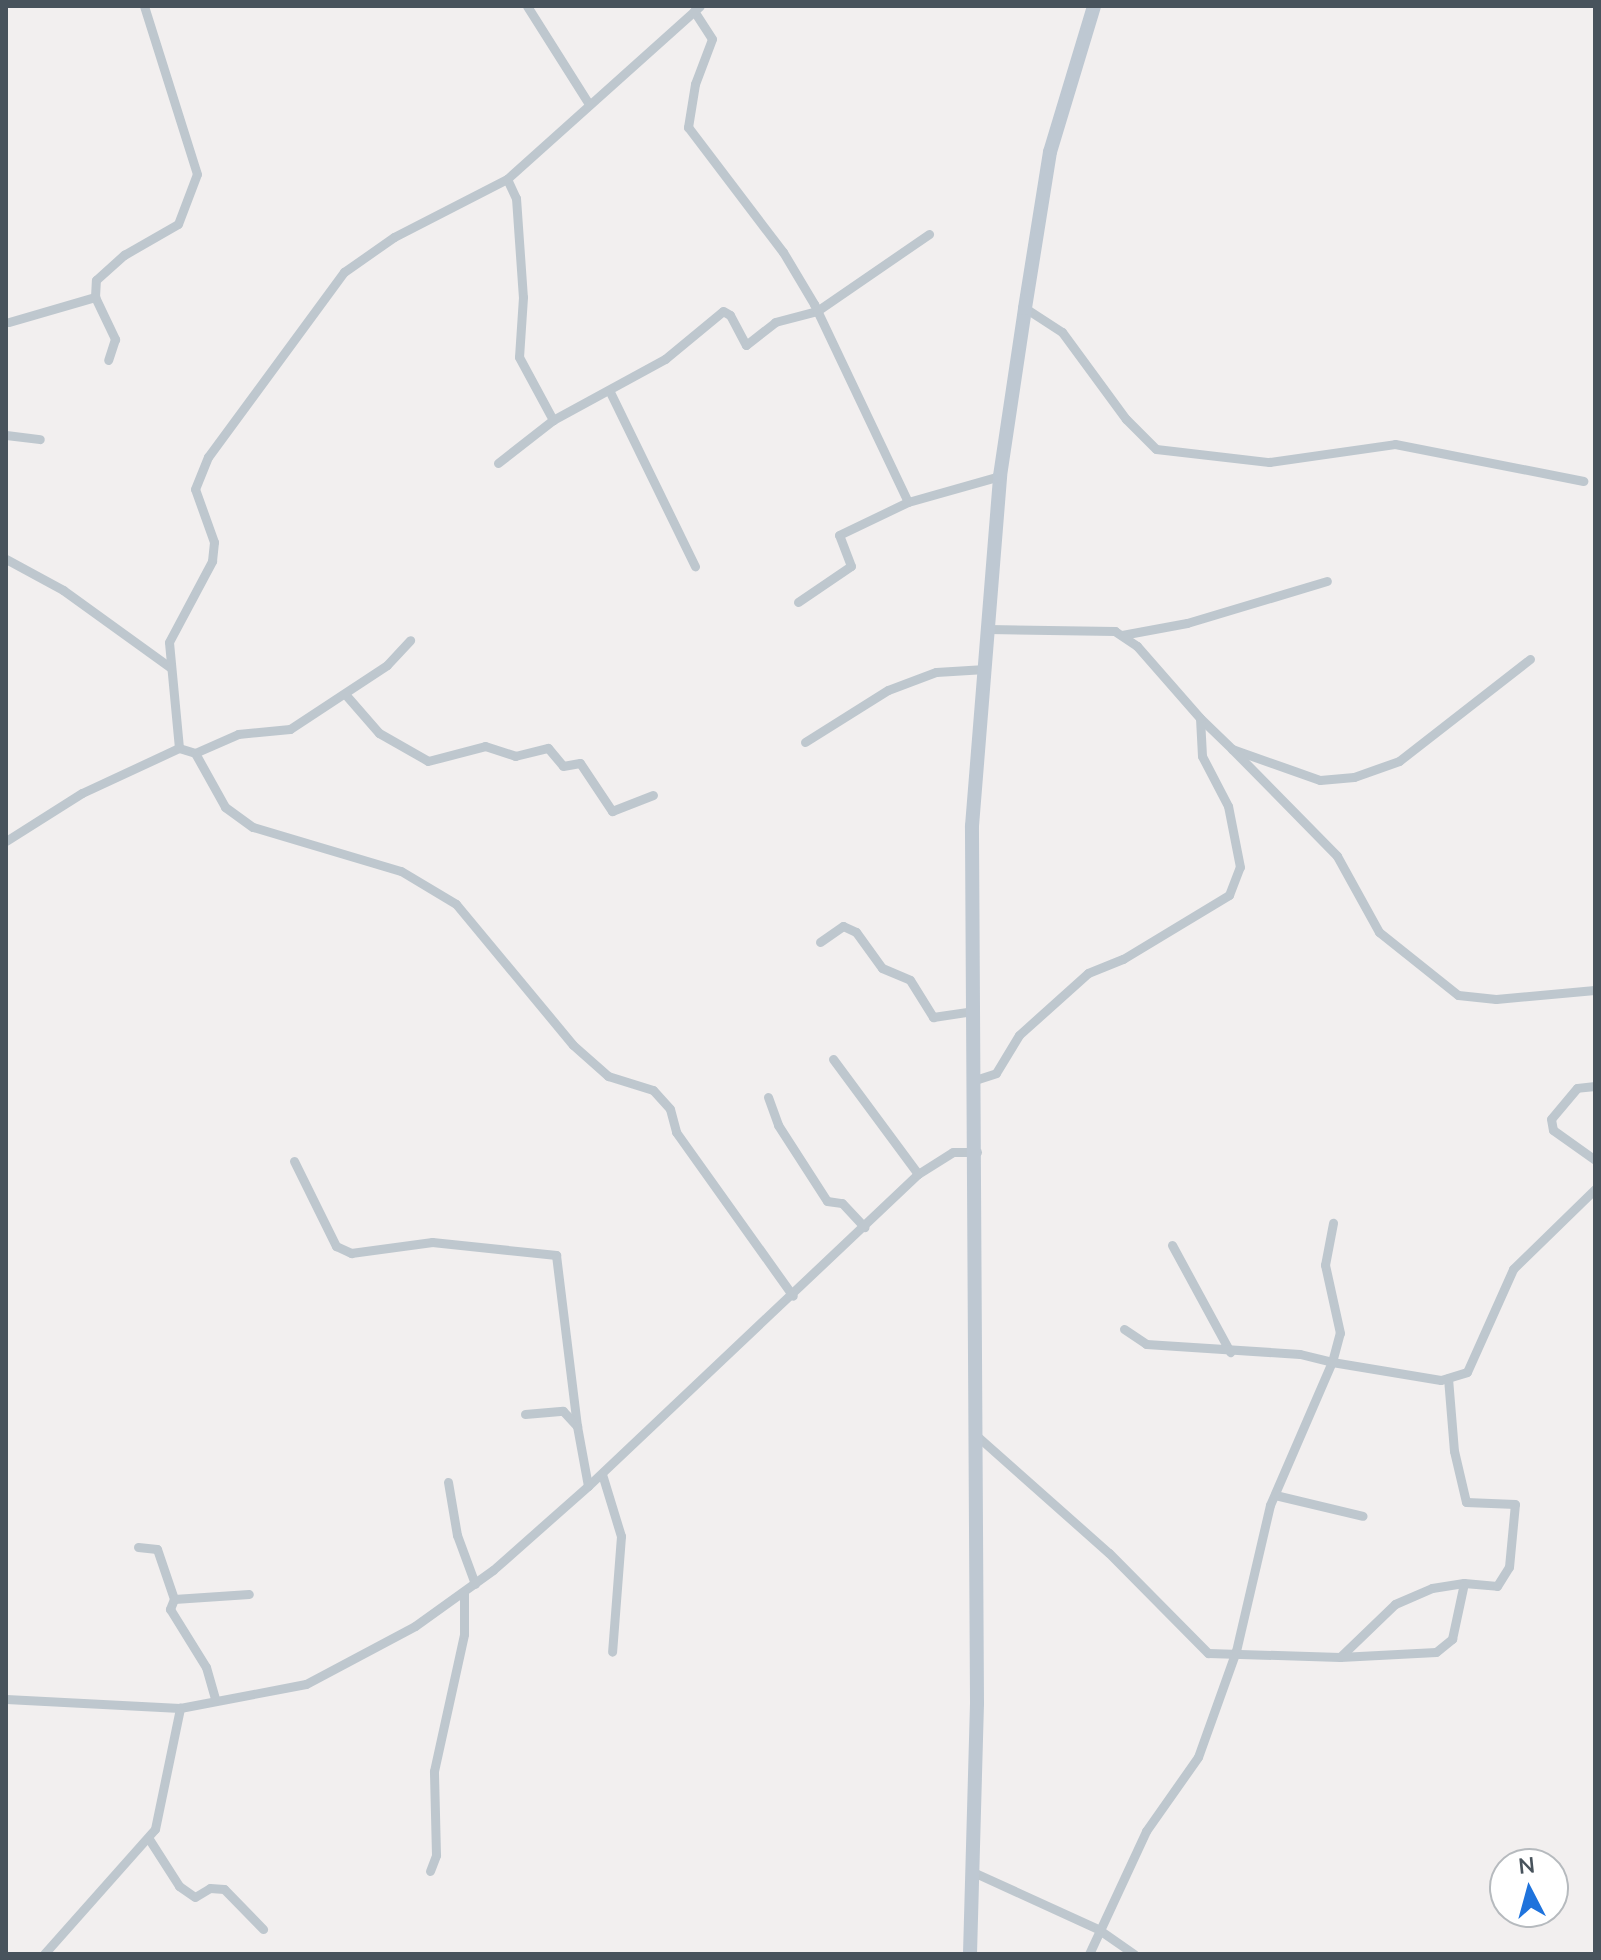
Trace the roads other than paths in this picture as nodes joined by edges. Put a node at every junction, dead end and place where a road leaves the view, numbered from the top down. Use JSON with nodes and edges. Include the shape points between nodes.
{"nodes":[{"id":1,"x":144,"y":6,"type":"edge"},
{"id":2,"x":527,"y":6,"type":"edge"},
{"id":3,"x":1094,"y":6,"type":"edge"},
{"id":4,"x":697,"y":8,"type":"edge"},
{"id":5,"x":589,"y":104,"type":"junction"},
{"id":6,"x":507,"y":179,"type":"junction"},
{"id":7,"x":929,"y":234,"type":"dead end"},
{"id":8,"x":95,"y":297,"type":"junction"},
{"id":9,"x":1025,"y":308,"type":"junction"},
{"id":10,"x":817,"y":311,"type":"junction"},
{"id":11,"x":9,"y":322,"type":"dead end"},
{"id":12,"x":108,"y":360,"type":"dead end"},
{"id":13,"x":610,"y":392,"type":"junction"},
{"id":14,"x":553,"y":420,"type":"junction"},
{"id":15,"x":6,"y":435,"type":"edge"},
{"id":16,"x":40,"y":439,"type":"dead end"},
{"id":17,"x":498,"y":463,"type":"dead end"},
{"id":18,"x":1000,"y":476,"type":"junction"},
{"id":19,"x":1583,"y":481,"type":"dead end"},
{"id":20,"x":908,"y":502,"type":"junction"},
{"id":21,"x":6,"y":559,"type":"edge"},
{"id":22,"x":695,"y":566,"type":"dead end"},
{"id":23,"x":1327,"y":581,"type":"dead end"},
{"id":24,"x":798,"y":602,"type":"dead end"},
{"id":25,"x":988,"y":629,"type":"junction"},
{"id":26,"x":1122,"y":635,"type":"junction"},
{"id":27,"x":410,"y":640,"type":"dead end"},
{"id":28,"x":1530,"y":659,"type":"dead end"},
{"id":29,"x":171,"y":668,"type":"junction"},
{"id":30,"x":985,"y":669,"type":"junction"},
{"id":31,"x":345,"y":694,"type":"junction"},
{"id":32,"x":1200,"y":718,"type":"junction"},
{"id":33,"x":805,"y":742,"type":"dead end"},
{"id":34,"x":179,"y":748,"type":"junction"},
{"id":35,"x":1232,"y":749,"type":"junction"},
{"id":36,"x":195,"y":753,"type":"junction"},
{"id":37,"x":653,"y":795,"type":"dead end"},
{"id":38,"x":6,"y":841,"type":"edge"},
{"id":39,"x":820,"y":942,"type":"dead end"},
{"id":40,"x":1595,"y":990,"type":"edge"},
{"id":41,"x":973,"y":1011,"type":"junction"},
{"id":42,"x":833,"y":1059,"type":"dead end"},
{"id":43,"x":975,"y":1080,"type":"junction"},
{"id":44,"x":1595,"y":1086,"type":"edge"},
{"id":45,"x":768,"y":1097,"type":"dead end"},
{"id":46,"x":977,"y":1152,"type":"junction"},
{"id":47,"x":1595,"y":1160,"type":"edge"},
{"id":48,"x":294,"y":1161,"type":"dead end"},
{"id":49,"x":918,"y":1174,"type":"junction"},
{"id":50,"x":1595,"y":1189,"type":"edge"},
{"id":51,"x":1333,"y":1223,"type":"dead end"},
{"id":52,"x":864,"y":1227,"type":"junction"},
{"id":53,"x":1172,"y":1245,"type":"dead end"},
{"id":54,"x":793,"y":1296,"type":"junction"},
{"id":55,"x":1124,"y":1329,"type":"dead end"},
{"id":56,"x":1230,"y":1352,"type":"junction"},
{"id":57,"x":1332,"y":1362,"type":"junction"},
{"id":58,"x":1448,"y":1378,"type":"junction"},
{"id":59,"x":525,"y":1414,"type":"dead end"},
{"id":60,"x":577,"y":1426,"type":"junction"},
{"id":61,"x":977,"y":1436,"type":"junction"},
{"id":62,"x":602,"y":1474,"type":"junction"},
{"id":63,"x":448,"y":1482,"type":"dead end"},
{"id":64,"x":588,"y":1486,"type":"junction"},
{"id":65,"x":1275,"y":1495,"type":"junction"},
{"id":66,"x":1363,"y":1516,"type":"dead end"},
{"id":67,"x":138,"y":1547,"type":"dead end"},
{"id":68,"x":1464,"y":1583,"type":"junction"},
{"id":69,"x":475,"y":1584,"type":"junction"},
{"id":70,"x":464,"y":1592,"type":"junction"},
{"id":71,"x":249,"y":1594,"type":"dead end"},
{"id":72,"x":174,"y":1599,"type":"junction"},
{"id":73,"x":1236,"y":1651,"type":"junction"},
{"id":74,"x":612,"y":1652,"type":"dead end"},
{"id":75,"x":1340,"y":1657,"type":"junction"},
{"id":76,"x":6,"y":1699,"type":"edge"},
{"id":77,"x":216,"y":1701,"type":"junction"},
{"id":78,"x":180,"y":1708,"type":"junction"},
{"id":79,"x":149,"y":1839,"type":"junction"},
{"id":80,"x":430,"y":1871,"type":"dead end"},
{"id":81,"x":973,"y":1872,"type":"junction"},
{"id":82,"x":263,"y":1929,"type":"dead end"},
{"id":83,"x":1098,"y":1929,"type":"junction"},
{"id":84,"x":44,"y":1954,"type":"edge"},
{"id":85,"x":970,"y":1954,"type":"edge"},
{"id":86,"x":1089,"y":1954,"type":"edge"},
{"id":87,"x":1134,"y":1954,"type":"edge"}],
"edges":[{"from":1,"to":8,"type":"street","via":[[197,174],[178,224],[124,255],[96,280]]},
{"from":2,"to":5,"type":"street"},
{"from":3,"to":9,"type":"main road","via":[[1050,152]]},
{"from":4,"to":5,"type":"street"},
{"from":4,"to":10,"type":"street","via":[[712,39],[695,84],[688,127],[783,252]]},
{"from":5,"to":6,"type":"street"},
{"from":6,"to":14,"type":"street","via":[[516,198],[523,297],[519,357]]},
{"from":6,"to":29,"type":"street","via":[[394,237],[344,272],[208,457],[195,489],[214,542],[212,561],[169,642]]},
{"from":7,"to":10,"type":"street"},
{"from":8,"to":11,"type":"street"},
{"from":8,"to":12,"type":"street","via":[[115,339]]},
{"from":9,"to":18,"type":"main road"},
{"from":9,"to":19,"type":"street","via":[[1062,332],[1126,419],[1156,449],[1269,462],[1395,444]]},
{"from":10,"to":13,"type":"street","via":[[775,322],[746,345],[723,311],[665,359]]},
{"from":10,"to":20,"type":"street"},
{"from":13,"to":14,"type":"street"},
{"from":13,"to":22,"type":"street"},
{"from":14,"to":17,"type":"street"},
{"from":15,"to":16,"type":"street"},
{"from":18,"to":20,"type":"street"},
{"from":18,"to":25,"type":"main road"},
{"from":20,"to":24,"type":"street","via":[[839,535],[851,566]]},
{"from":21,"to":29,"type":"street","via":[[63,590]]},
{"from":23,"to":26,"type":"street","via":[[1187,623]]},
{"from":25,"to":26,"type":"street","via":[[1048,627]]},
{"from":25,"to":30,"type":"main road"},
{"from":26,"to":32,"type":"street"},
{"from":27,"to":31,"type":"street","via":[[387,665]]},
{"from":28,"to":35,"type":"street","via":[[1399,761],[1354,777],[1320,780]]},
{"from":29,"to":34,"type":"street"},
{"from":30,"to":33,"type":"street","via":[[936,672],[888,690]]},
{"from":30,"to":41,"type":"main road","via":[[972,826]]},
{"from":31,"to":36,"type":"street","via":[[290,729],[238,734]]},
{"from":31,"to":37,"type":"street","via":[[379,733],[428,761],[485,746],[515,756],[548,748],[563,766],[580,763],[612,811]]},
{"from":32,"to":35,"type":"street"},
{"from":32,"to":43,"type":"street","via":[[1202,756],[1228,806],[1240,867],[1229,895],[1123,959],[1088,973],[1019,1035],[996,1073]]},
{"from":34,"to":36,"type":"street"},
{"from":34,"to":38,"type":"street","via":[[82,793]]},
{"from":35,"to":40,"type":"street","via":[[1337,856],[1379,932],[1458,995],[1496,999]]},
{"from":36,"to":54,"type":"street","via":[[225,807],[253,827],[401,871],[456,904],[573,1045],[608,1076],[653,1090],[670,1109],[676,1132]]},
{"from":39,"to":41,"type":"street","via":[[843,926],[856,932],[882,968],[910,980],[933,1017]]},
{"from":41,"to":43,"type":"main road"},
{"from":42,"to":49,"type":"street"},
{"from":43,"to":46,"type":"main road"},
{"from":44,"to":47,"type":"street","via":[[1577,1088],[1551,1119],[1553,1130]]},
{"from":45,"to":52,"type":"street","via":[[778,1125],[827,1201],[842,1203]]},
{"from":46,"to":49,"type":"street","via":[[953,1152]]},
{"from":46,"to":61,"type":"main road"},
{"from":48,"to":60,"type":"street","via":[[336,1246],[351,1253],[432,1242],[556,1255]]},
{"from":49,"to":52,"type":"street"},
{"from":50,"to":58,"type":"street","via":[[1513,1269],[1467,1372]]},
{"from":51,"to":57,"type":"street","via":[[1325,1265],[1340,1333]]},
{"from":52,"to":54,"type":"street"},
{"from":53,"to":56,"type":"street"},
{"from":54,"to":62,"type":"street"},
{"from":55,"to":56,"type":"street","via":[[1146,1344]]},
{"from":56,"to":57,"type":"street","via":[[1300,1354]]},
{"from":57,"to":58,"type":"street"},
{"from":57,"to":65,"type":"street"},
{"from":58,"to":68,"type":"street","via":[[1454,1451],[1466,1502],[1515,1504],[1509,1567],[1497,1586]]},
{"from":59,"to":60,"type":"street","via":[[563,1411]]},
{"from":60,"to":64,"type":"street"},
{"from":61,"to":73,"type":"street","via":[[1109,1553],[1208,1653]]},
{"from":61,"to":81,"type":"main road"},
{"from":62,"to":64,"type":"street"},
{"from":62,"to":74,"type":"street","via":[[621,1536]]},
{"from":63,"to":69,"type":"street","via":[[457,1535]]},
{"from":64,"to":69,"type":"street"},
{"from":65,"to":66,"type":"street"},
{"from":65,"to":73,"type":"street"},
{"from":67,"to":72,"type":"street","via":[[157,1549]]},
{"from":68,"to":75,"type":"street","via":[[1432,1588],[1395,1604]]},
{"from":68,"to":75,"type":"street","via":[[1452,1639],[1436,1652]]},
{"from":69,"to":70,"type":"street"},
{"from":70,"to":77,"type":"street","via":[[415,1626],[306,1684]]},
{"from":70,"to":80,"type":"street","via":[[464,1634],[434,1771],[436,1855]]},
{"from":71,"to":72,"type":"street"},
{"from":72,"to":77,"type":"street","via":[[170,1609],[206,1667]]},
{"from":73,"to":75,"type":"street"},
{"from":73,"to":83,"type":"street","via":[[1198,1757],[1146,1831]]},
{"from":76,"to":78,"type":"street"},
{"from":77,"to":78,"type":"street"},
{"from":78,"to":79,"type":"street"},
{"from":79,"to":82,"type":"street","via":[[179,1886],[195,1897],[210,1888],[224,1889]]},
{"from":79,"to":84,"type":"street"},
{"from":81,"to":83,"type":"street"},
{"from":81,"to":85,"type":"main road"},
{"from":83,"to":86,"type":"street"},
{"from":83,"to":87,"type":"street"}]}
